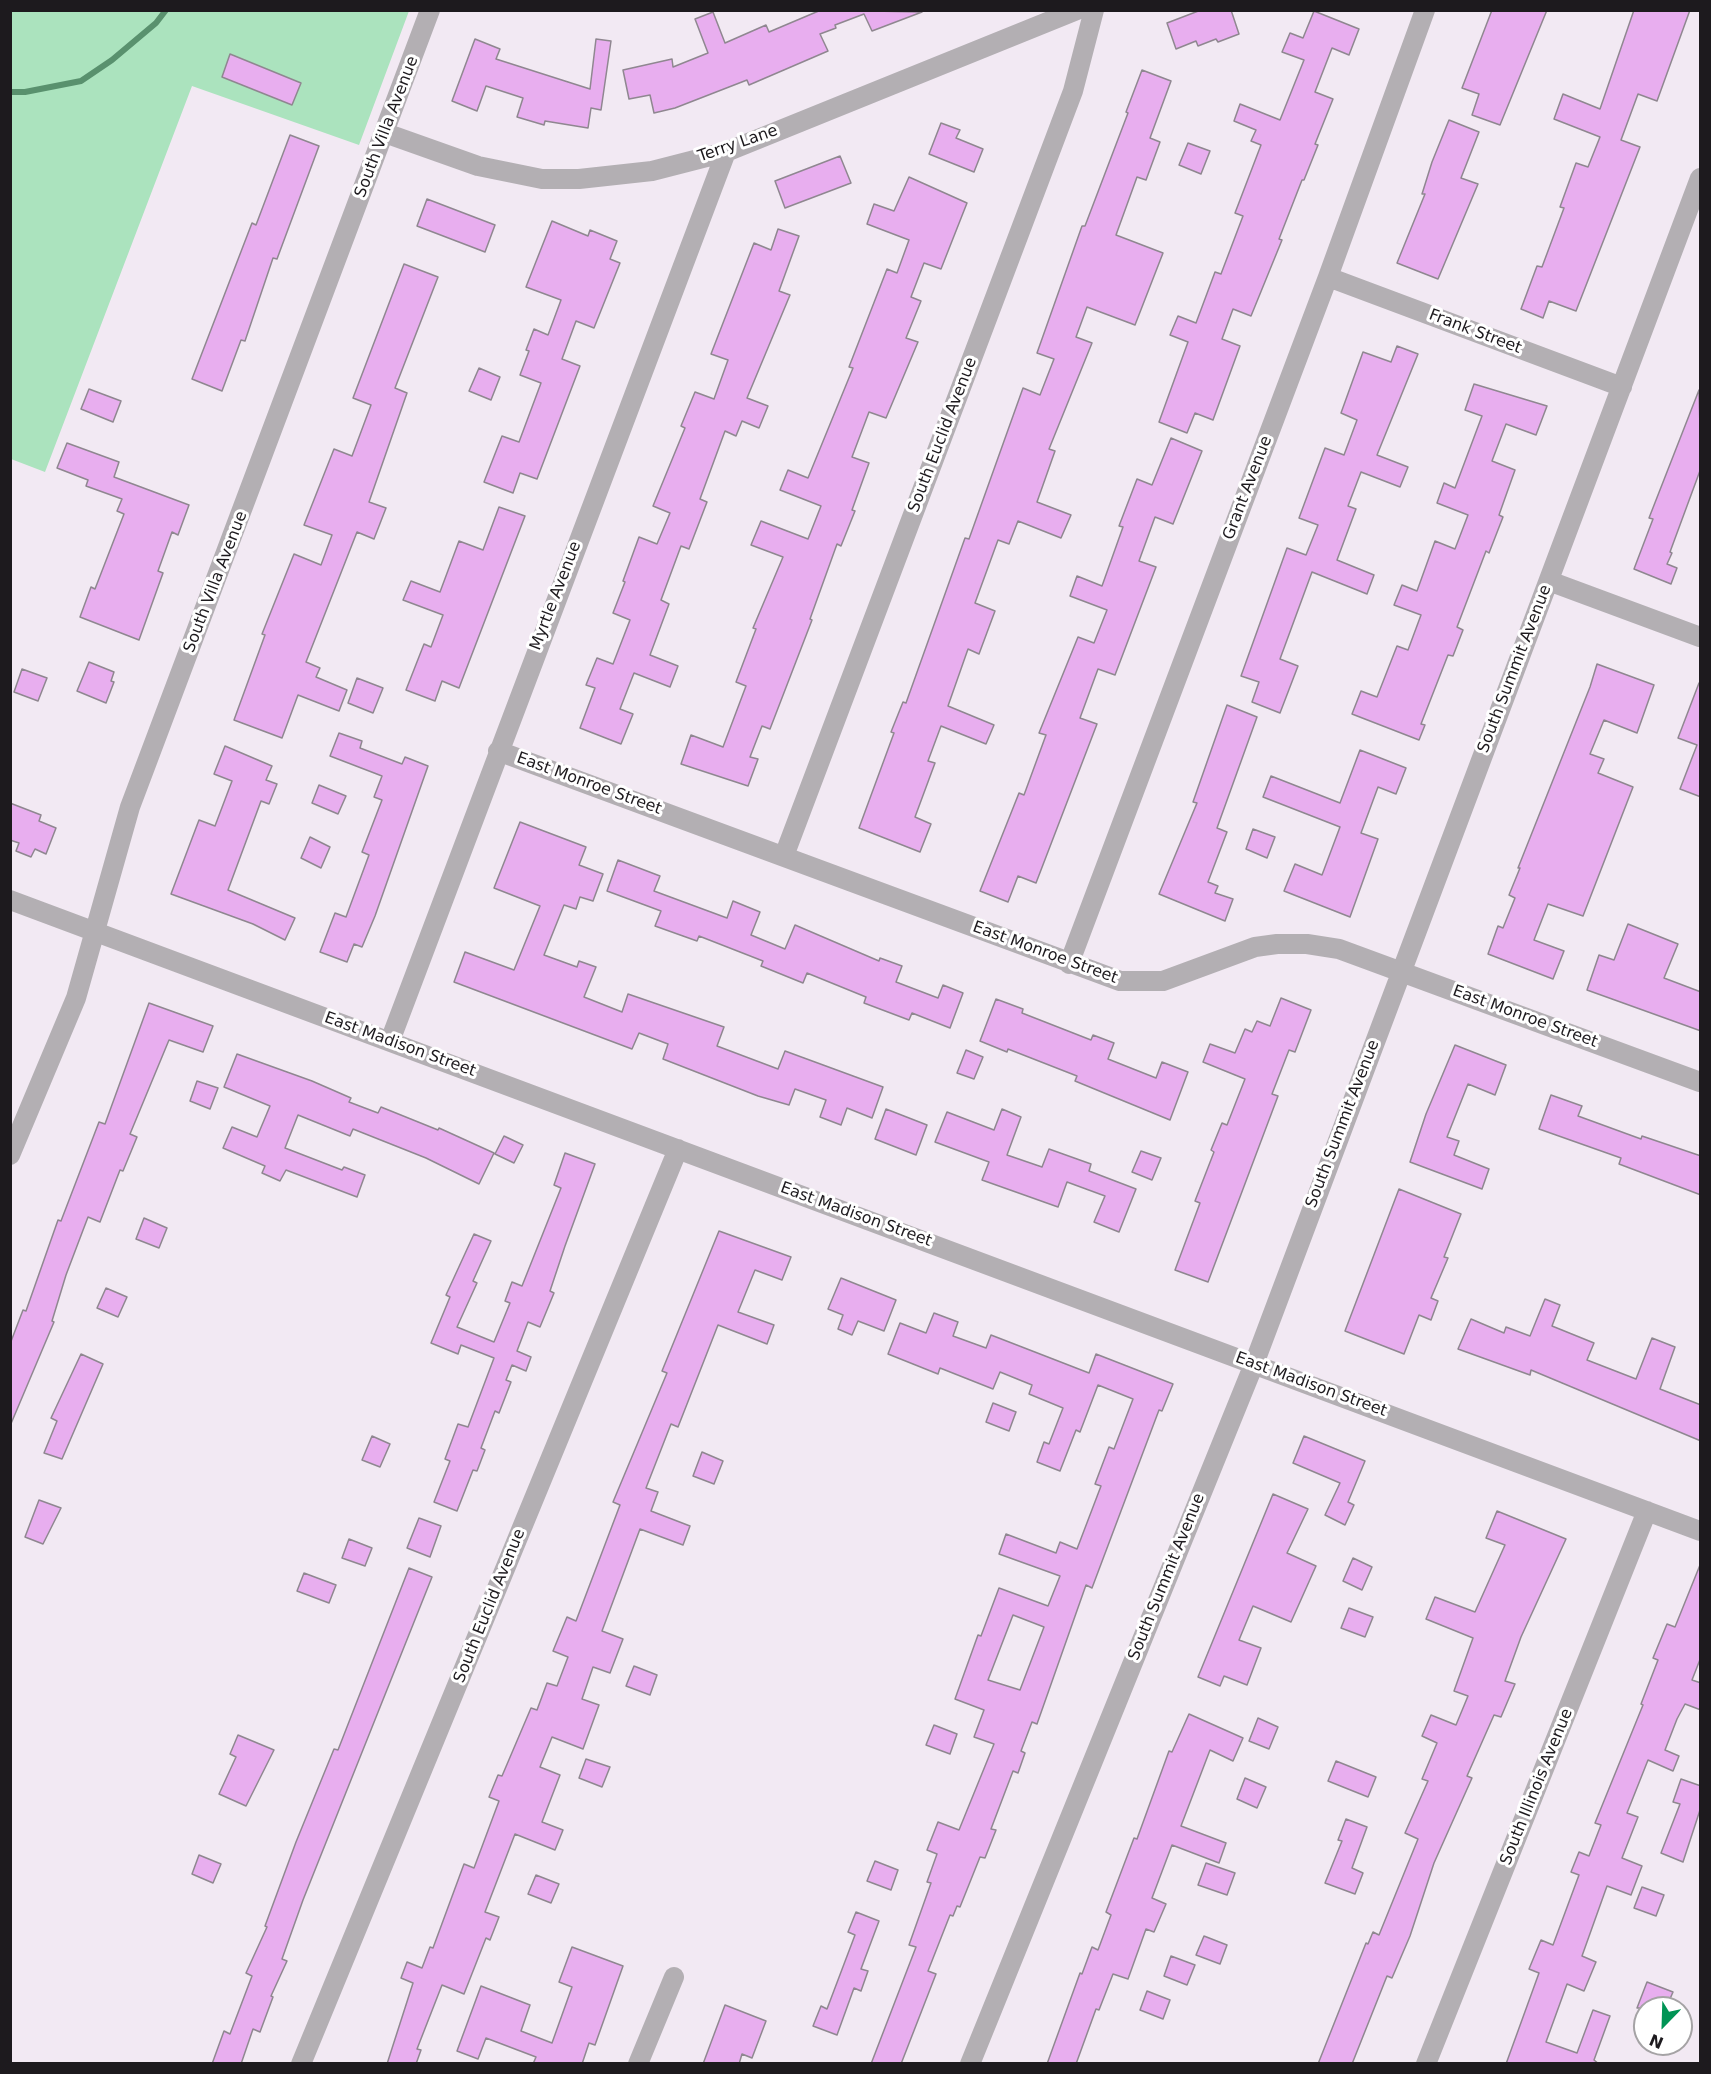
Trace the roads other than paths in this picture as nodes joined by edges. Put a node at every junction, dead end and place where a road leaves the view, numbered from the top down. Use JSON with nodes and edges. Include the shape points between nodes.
{"nodes":[{"id":1,"x":430,"y":10,"type":"edge"},
{"id":2,"x":1077,"y":10,"type":"edge"},
{"id":3,"x":1094,"y":10,"type":"edge"},
{"id":4,"x":1425,"y":10,"type":"edge"},
{"id":5,"x":384,"y":133,"type":"junction"},
{"id":6,"x":726,"y":152,"type":"junction"},
{"id":7,"x":1699,"y":188,"type":"edge"},
{"id":8,"x":1328,"y":277,"type":"junction"},
{"id":9,"x":1622,"y":387,"type":"junction"},
{"id":10,"x":1548,"y":581,"type":"junction"},
{"id":11,"x":1701,"y":637,"type":"edge"},
{"id":12,"x":498,"y":750,"type":"junction"},
{"id":13,"x":784,"y":856,"type":"junction"},
{"id":14,"x":10,"y":900,"type":"edge"},
{"id":15,"x":94,"y":931,"type":"junction"},
{"id":16,"x":1069,"y":964,"type":"junction"},
{"id":17,"x":1401,"y":971,"type":"junction"},
{"id":18,"x":390,"y":1041,"type":"junction"},
{"id":19,"x":1701,"y":1082,"type":"edge"},
{"id":20,"x":678,"y":1149,"type":"junction"},
{"id":21,"x":10,"y":1155,"type":"edge"},
{"id":22,"x":1254,"y":1364,"type":"junction"},
{"id":23,"x":1647,"y":1511,"type":"junction"},
{"id":24,"x":1701,"y":1531,"type":"edge"},
{"id":25,"x":674,"y":1977,"type":"dead end"},
{"id":26,"x":301,"y":2064,"type":"edge"},
{"id":27,"x":638,"y":2064,"type":"edge"},
{"id":28,"x":970,"y":2064,"type":"edge"},
{"id":29,"x":1426,"y":2064,"type":"edge"}],
"edges":[{"from":1,"to":5,"type":"street","name":"South Villa Avenue"},
{"from":2,"to":6,"type":"street","name":"Terry Lane"},
{"from":3,"to":13,"type":"street","name":"South Euclid Avenue","via":[[1073,91]]},
{"from":4,"to":8,"type":"street","name":"Grant Avenue"},
{"from":5,"to":6,"type":"street","name":"Terry Lane","via":[[478,166],[542,179],[652,171]]},
{"from":5,"to":15,"type":"street","name":"South Villa Avenue","via":[[130,807]]},
{"from":6,"to":12,"type":"street","name":"Myrtle Avenue"},
{"from":7,"to":9,"type":"street","name":"South Summit Avenue"},
{"from":8,"to":9,"type":"street","name":"Frank Street"},
{"from":8,"to":16,"type":"street","name":"Grant Avenue"},
{"from":9,"to":10,"type":"street","name":"South Summit Avenue"},
{"from":10,"to":11,"type":"street"},
{"from":10,"to":17,"type":"street","name":"South Summit Avenue"},
{"from":12,"to":13,"type":"street","name":"East Monroe Street"},
{"from":12,"to":18,"type":"street","name":"Myrtle Avenue"},
{"from":13,"to":16,"type":"street","name":"East Monroe Street"},
{"from":14,"to":15,"type":"street","name":"East Madison Street"},
{"from":15,"to":18,"type":"street","name":"East Madison Street"},
{"from":15,"to":21,"type":"street","name":"South Villa Avenue","via":[[76,998]]},
{"from":16,"to":17,"type":"street","name":"East Monroe Street","via":[[1120,981],[1139,983],[1186,975],[1255,947],[1307,944],[1339,949]]},
{"from":17,"to":19,"type":"street","name":"East Monroe Street"},
{"from":17,"to":22,"type":"street","name":"South Summit Avenue"},
{"from":18,"to":20,"type":"street","name":"East Madison Street"},
{"from":20,"to":22,"type":"street","name":"East Madison Street"},
{"from":20,"to":26,"type":"street","name":"South Euclid Avenue"},
{"from":22,"to":23,"type":"street","name":"East Madison Street"},
{"from":22,"to":28,"type":"street","name":"South Summit Avenue"},
{"from":23,"to":24,"type":"street","name":"East Madison Street"},
{"from":23,"to":29,"type":"street","name":"South Illinois Avenue"},
{"from":25,"to":27,"type":"street"}]}
